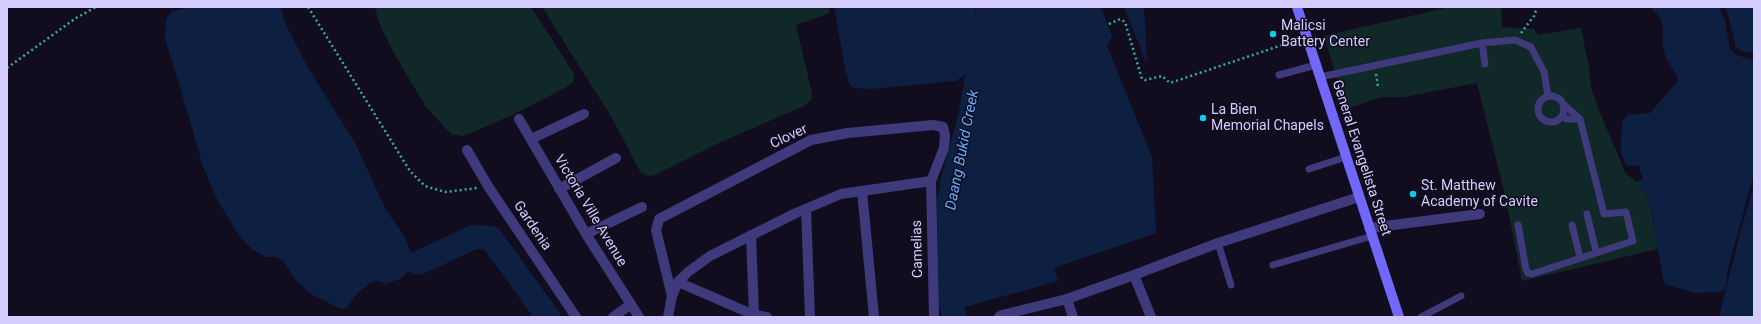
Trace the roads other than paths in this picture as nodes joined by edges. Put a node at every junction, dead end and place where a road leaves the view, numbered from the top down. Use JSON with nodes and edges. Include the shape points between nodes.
{"nodes":[{"id":1,"x":1298,"y":7,"type":"edge"},
{"id":2,"x":1482,"y":43,"type":"junction"},
{"id":3,"x":1485,"y":64,"type":"dead end"},
{"id":4,"x":1316,"y":65,"type":"junction"},
{"id":5,"x":1279,"y":75,"type":"dead end"},
{"id":6,"x":1320,"y":77,"type":"junction"},
{"id":7,"x":1548,"y":96,"type":"junction"},
{"id":8,"x":1563,"y":104,"type":"junction"},
{"id":9,"x":584,"y":114,"type":"dead end"},
{"id":10,"x":1562,"y":116,"type":"junction"},
{"id":11,"x":519,"y":119,"type":"dead end"},
{"id":12,"x":1580,"y":119,"type":"junction"},
{"id":13,"x":531,"y":139,"type":"junction"},
{"id":14,"x":467,"y":150,"type":"dead end"},
{"id":15,"x":1346,"y":157,"type":"junction"},
{"id":16,"x":616,"y":158,"type":"dead end"},
{"id":17,"x":1309,"y":169,"type":"dead end"},
{"id":18,"x":931,"y":181,"type":"junction"},
{"id":19,"x":559,"y":189,"type":"junction"},
{"id":20,"x":862,"y":191,"type":"junction"},
{"id":21,"x":1359,"y":198,"type":"junction"},
{"id":22,"x":642,"y":207,"type":"dead end"},
{"id":23,"x":806,"y":209,"type":"junction"},
{"id":24,"x":1480,"y":214,"type":"dead end"},
{"id":25,"x":1587,"y":214,"type":"dead end"},
{"id":26,"x":1518,"y":225,"type":"dead end"},
{"id":27,"x":1572,"y":225,"type":"dead end"},
{"id":28,"x":1370,"y":232,"type":"junction"},
{"id":29,"x":586,"y":234,"type":"junction"},
{"id":30,"x":751,"y":235,"type":"junction"},
{"id":31,"x":1218,"y":243,"type":"junction"},
{"id":32,"x":1596,"y":252,"type":"junction"},
{"id":33,"x":1580,"y":257,"type":"junction"},
{"id":34,"x":1273,"y":265,"type":"dead end"},
{"id":35,"x":1134,"y":275,"type":"junction"},
{"id":36,"x":678,"y":282,"type":"junction"},
{"id":37,"x":1231,"y":285,"type":"dead end"},
{"id":38,"x":672,"y":296,"type":"junction"},
{"id":39,"x":1461,"y":296,"type":"dead end"},
{"id":40,"x":1066,"y":299,"type":"junction"},
{"id":41,"x":631,"y":304,"type":"junction"},
{"id":42,"x":754,"y":315,"type":"junction"},
{"id":43,"x":576,"y":317,"type":"edge"},
{"id":44,"x":613,"y":317,"type":"edge"},
{"id":45,"x":639,"y":317,"type":"edge"},
{"id":46,"x":668,"y":317,"type":"edge"},
{"id":47,"x":767,"y":317,"type":"edge"},
{"id":48,"x":810,"y":317,"type":"edge"},
{"id":49,"x":874,"y":317,"type":"edge"},
{"id":50,"x":934,"y":317,"type":"edge"},
{"id":51,"x":999,"y":317,"type":"edge"},
{"id":52,"x":1073,"y":317,"type":"edge"},
{"id":53,"x":1151,"y":317,"type":"edge"},
{"id":54,"x":1399,"y":317,"type":"edge"},
{"id":55,"x":1422,"y":317,"type":"edge"}],
"edges":[{"from":1,"to":4,"type":"main road","name":"General Evangelista Street"},
{"from":2,"to":3,"type":"lane"},
{"from":2,"to":6,"type":"lane"},
{"from":2,"to":7,"type":"lane","via":[[1515,40],[1531,47],[1544,72]]},
{"from":4,"to":5,"type":"lane"},
{"from":4,"to":6,"type":"main road","name":"General Evangelista Street"},
{"from":6,"to":15,"type":"main road","name":"General Evangelista Street"},
{"from":7,"to":8,"type":"lane","via":[[1560,99]]},
{"from":7,"to":10,"type":"lane","via":[[1541,100],[1538,108],[1540,116],[1547,121],[1555,121]]},
{"from":8,"to":10,"type":"lane"},
{"from":8,"to":12,"type":"lane"},
{"from":9,"to":13,"type":"street"},
{"from":10,"to":12,"type":"lane","via":[[1567,119]]},
{"from":11,"to":13,"type":"street","name":"Victoria Ville Avenue"},
{"from":12,"to":32,"type":"lane","via":[[1604,214],[1626,212],[1633,239],[1631,243]]},
{"from":13,"to":19,"type":"street","name":"Victoria Ville Avenue"},
{"from":14,"to":43,"type":"street","name":"Gardenia","via":[[488,186]]},
{"from":15,"to":17,"type":"lane"},
{"from":15,"to":21,"type":"main road","name":"General Evangelista Street"},
{"from":16,"to":19,"type":"street"},
{"from":18,"to":20,"type":"street"},
{"from":18,"to":38,"type":"street","name":"Clover","via":[[944,148],[943,127],[933,125],[848,133],[811,140],[659,219],[656,230]]},
{"from":18,"to":50,"type":"street","name":"Camelias"},
{"from":19,"to":29,"type":"street","name":"Victoria Ville Avenue"},
{"from":20,"to":23,"type":"street","via":[[841,194]]},
{"from":20,"to":49,"type":"street"},
{"from":21,"to":28,"type":"main road","name":"General Evangelista Street"},
{"from":21,"to":31,"type":"street"},
{"from":22,"to":29,"type":"street"},
{"from":23,"to":30,"type":"street"},
{"from":23,"to":48,"type":"street"},
{"from":24,"to":28,"type":"street"},
{"from":25,"to":32,"type":"lane"},
{"from":26,"to":33,"type":"lane","via":[[1528,273],[1532,274]]},
{"from":27,"to":33,"type":"lane"},
{"from":28,"to":34,"type":"lane"},
{"from":28,"to":54,"type":"main road","name":"General Evangelista Street"},
{"from":29,"to":41,"type":"street","name":"Victoria Ville Avenue"},
{"from":30,"to":36,"type":"street","via":[[710,256]]},
{"from":30,"to":42,"type":"street"},
{"from":31,"to":35,"type":"street"},
{"from":31,"to":37,"type":"lane"},
{"from":32,"to":33,"type":"lane"},
{"from":35,"to":40,"type":"street"},
{"from":35,"to":53,"type":"street"},
{"from":36,"to":38,"type":"street"},
{"from":36,"to":42,"type":"street"},
{"from":38,"to":46,"type":"street"},
{"from":39,"to":55,"type":"lane"},
{"from":40,"to":51,"type":"street"},
{"from":40,"to":52,"type":"street"},
{"from":41,"to":44,"type":"street"},
{"from":41,"to":45,"type":"street","name":"Victoria Ville Avenue"},
{"from":42,"to":47,"type":"street"}]}
